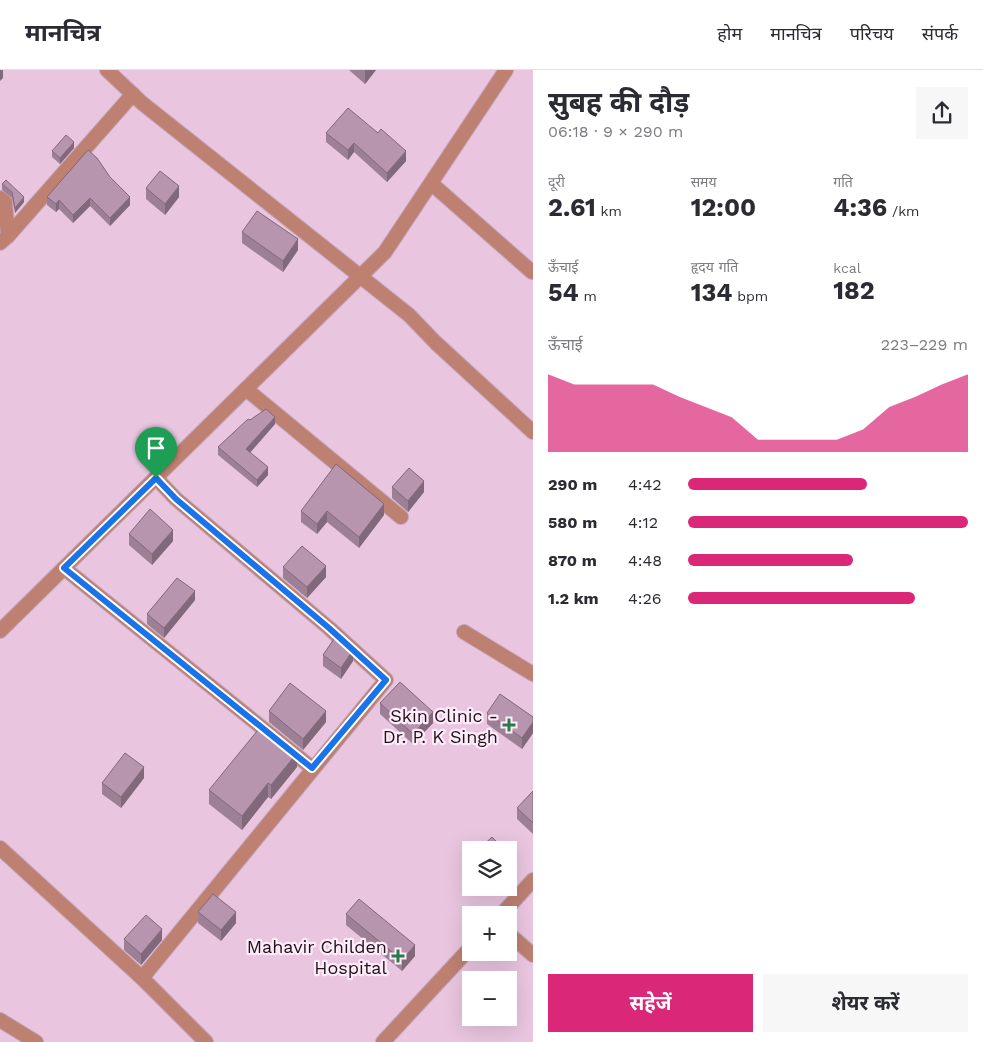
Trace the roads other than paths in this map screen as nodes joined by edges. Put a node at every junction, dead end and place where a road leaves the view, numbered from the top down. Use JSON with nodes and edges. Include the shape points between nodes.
{"nodes":[{"id":1,"x":107,"y":70,"type":"edge"},
{"id":2,"x":506,"y":70,"type":"edge"},
{"id":3,"x":133,"y":94,"type":"junction"},
{"id":4,"x":432,"y":184,"type":"junction"},
{"id":5,"x":0,"y":198,"type":"edge"},
{"id":6,"x":4,"y":240,"type":"edge"},
{"id":7,"x":532,"y":272,"type":"edge"},
{"id":8,"x":361,"y":276,"type":"junction"},
{"id":9,"x":246,"y":389,"type":"junction"},
{"id":10,"x":533,"y":432,"type":"edge"},
{"id":11,"x":156,"y":478,"type":"junction"},
{"id":12,"x":401,"y":517,"type":"dead end"},
{"id":13,"x":64,"y":568,"type":"junction"},
{"id":14,"x":0,"y":631,"type":"edge"},
{"id":15,"x":464,"y":632,"type":"dead end"},
{"id":16,"x":533,"y":674,"type":"edge"},
{"id":17,"x":312,"y":768,"type":"junction"},
{"id":18,"x":0,"y":848,"type":"edge"},
{"id":19,"x":533,"y":880,"type":"edge"},
{"id":20,"x":509,"y":906,"type":"edge"},
{"id":21,"x":517,"y":941,"type":"edge"},
{"id":22,"x":533,"y":955,"type":"edge"},
{"id":23,"x":462,"y":957,"type":"edge"},
{"id":24,"x":142,"y":978,"type":"junction"},
{"id":25,"x":0,"y":1020,"type":"edge"},
{"id":26,"x":36,"y":1042,"type":"edge"},
{"id":27,"x":206,"y":1042,"type":"edge"},
{"id":28,"x":383,"y":1042,"type":"edge"}],
"edges":[{"from":1,"to":3,"type":"street"},
{"from":2,"to":4,"type":"street"},
{"from":3,"to":6,"type":"street"},
{"from":3,"to":8,"type":"street"},
{"from":4,"to":7,"type":"street"},
{"from":4,"to":8,"type":"street","via":[[386,252]]},
{"from":5,"to":6,"type":"street","via":[[5,202]]},
{"from":8,"to":9,"type":"street"},
{"from":8,"to":10,"type":"street","via":[[419,324],[436,344]]},
{"from":9,"to":11,"type":"street"},
{"from":9,"to":12,"type":"street"},
{"from":11,"to":13,"type":"street"},
{"from":11,"to":17,"type":"street","via":[[176,499],[386,680]]},
{"from":13,"to":14,"type":"street"},
{"from":13,"to":17,"type":"street"},
{"from":15,"to":16,"type":"street"},
{"from":17,"to":24,"type":"street"},
{"from":18,"to":24,"type":"street"},
{"from":19,"to":20,"type":"street"},
{"from":21,"to":22,"type":"street"},
{"from":23,"to":28,"type":"street"},
{"from":24,"to":27,"type":"street"},
{"from":25,"to":26,"type":"street"}]}
